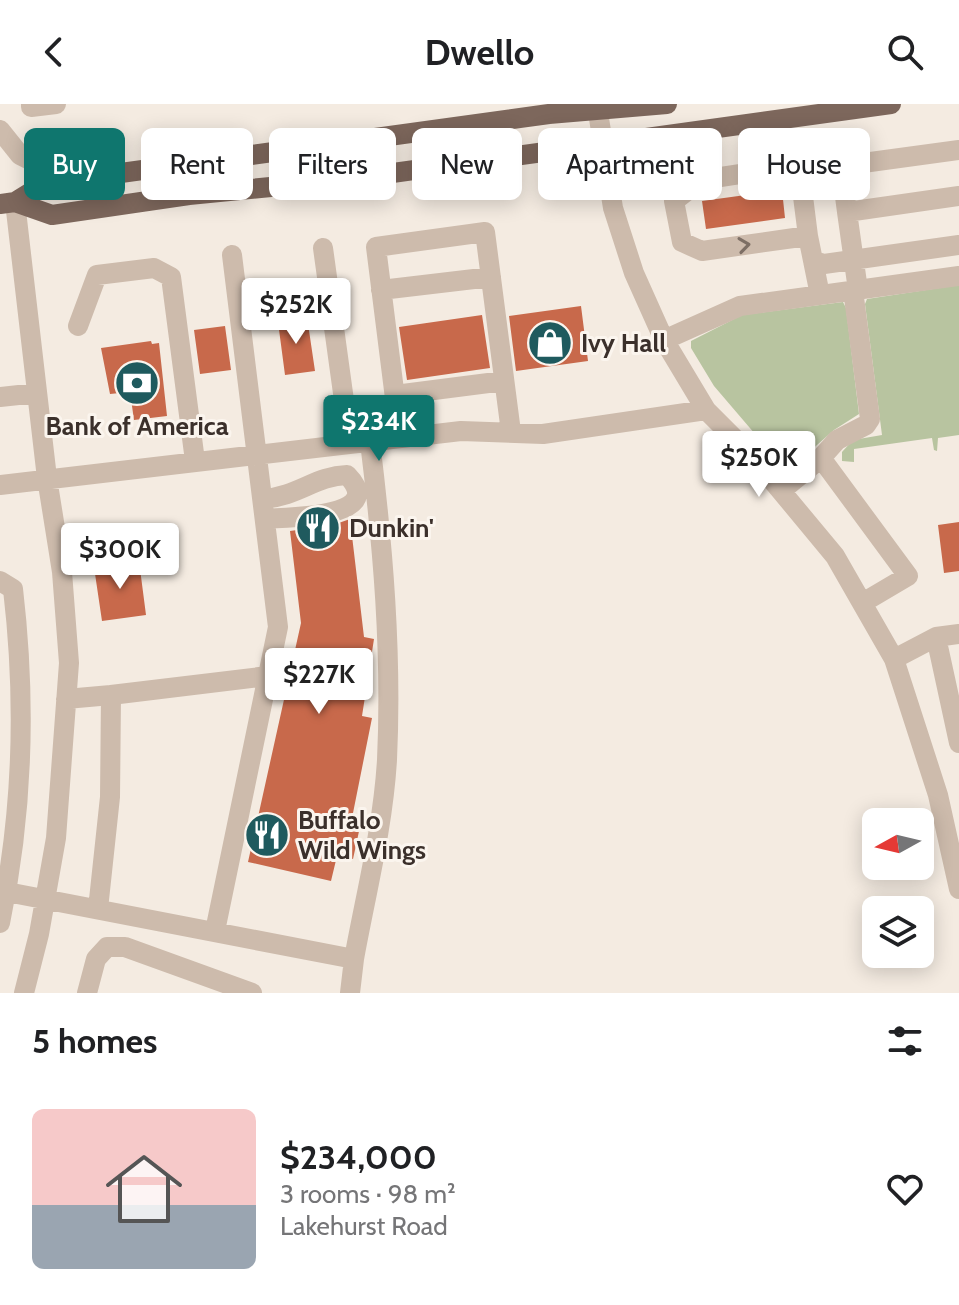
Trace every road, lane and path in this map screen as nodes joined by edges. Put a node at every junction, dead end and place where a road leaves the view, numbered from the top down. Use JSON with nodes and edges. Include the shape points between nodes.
{"nodes":[{"id":1,"x":31,"y":104,"type":"edge"},
{"id":2,"x":56,"y":104,"type":"edge"},
{"id":3,"x":667,"y":104,"type":"edge"},
{"id":4,"x":891,"y":104,"type":"edge"},
{"id":5,"x":598,"y":112,"type":"junction"},
{"id":6,"x":600,"y":128,"type":"edge"},
{"id":7,"x":713,"y":128,"type":"edge"},
{"id":8,"x":0,"y":130,"type":"edge"},
{"id":9,"x":959,"y":150,"type":"edge"},
{"id":10,"x":538,"y":152,"type":"edge"},
{"id":11,"x":24,"y":157,"type":"edge"},
{"id":12,"x":870,"y":162,"type":"edge"},
{"id":13,"x":125,"y":172,"type":"edge"},
{"id":14,"x":738,"y":174,"type":"edge"},
{"id":15,"x":959,"y":196,"type":"edge"},
{"id":16,"x":612,"y":200,"type":"edge"},
{"id":17,"x":803,"y":200,"type":"edge"},
{"id":18,"x":845,"y":200,"type":"edge"},
{"id":19,"x":7,"y":203,"type":"edge"},
{"id":20,"x":847,"y":212,"type":"junction"},
{"id":21,"x":808,"y":236,"type":"junction"},
{"id":22,"x":959,"y":245,"type":"edge"},
{"id":23,"x":323,"y":248,"type":"dead end"},
{"id":24,"x":232,"y":255,"type":"dead end"},
{"id":25,"x":854,"y":260,"type":"junction"},
{"id":26,"x":813,"y":261,"type":"junction"},
{"id":27,"x":959,"y":276,"type":"edge"},
{"id":28,"x":491,"y":277,"type":"junction"},
{"id":29,"x":381,"y":290,"type":"junction"},
{"id":30,"x":856,"y":290,"type":"junction"},
{"id":31,"x":820,"y":295,"type":"junction"},
{"id":32,"x":78,"y":326,"type":"dead end"},
{"id":33,"x":664,"y":340,"type":"junction"},
{"id":34,"x":504,"y":381,"type":"junction"},
{"id":35,"x":37,"y":393,"type":"junction"},
{"id":36,"x":395,"y":395,"type":"junction"},
{"id":37,"x":0,"y":397,"type":"edge"},
{"id":38,"x":706,"y":410,"type":"junction"},
{"id":39,"x":511,"y":432,"type":"junction"},
{"id":40,"x":400,"y":438,"type":"junction"},
{"id":41,"x":360,"y":443,"type":"junction"},
{"id":42,"x":256,"y":454,"type":"junction"},
{"id":43,"x":821,"y":458,"type":"junction"},
{"id":44,"x":195,"y":461,"type":"junction"},
{"id":45,"x":47,"y":478,"type":"junction"},
{"id":46,"x":0,"y":485,"type":"edge"},
{"id":47,"x":781,"y":491,"type":"junction"},
{"id":48,"x":0,"y":581,"type":"edge"},
{"id":49,"x":864,"y":602,"type":"junction"},
{"id":50,"x":959,"y":634,"type":"edge"},
{"id":51,"x":936,"y":637,"type":"junction"},
{"id":52,"x":894,"y":659,"type":"junction"},
{"id":53,"x":268,"y":676,"type":"junction"},
{"id":54,"x":111,"y":695,"type":"junction"},
{"id":55,"x":66,"y":699,"type":"junction"},
{"id":56,"x":959,"y":746,"type":"edge"},
{"id":57,"x":925,"y":753,"type":"junction"},
{"id":58,"x":958,"y":883,"type":"edge"},
{"id":59,"x":7,"y":892,"type":"junction"},
{"id":60,"x":46,"y":898,"type":"junction"},
{"id":61,"x":98,"y":909,"type":"junction"},
{"id":62,"x":0,"y":923,"type":"edge"},
{"id":63,"x":215,"y":931,"type":"junction"},
{"id":64,"x":354,"y":959,"type":"junction"},
{"id":65,"x":24,"y":993,"type":"edge"},
{"id":66,"x":87,"y":993,"type":"edge"},
{"id":67,"x":252,"y":993,"type":"edge"},
{"id":68,"x":350,"y":993,"type":"edge"}],
"edges":[{"from":1,"to":2,"type":"street"},
{"from":3,"to":5,"type":"main road"},
{"from":4,"to":7,"type":"main road"},
{"from":5,"to":6,"type":"street"},
{"from":5,"to":13,"type":"main road","via":[[549,114]]},
{"from":8,"to":11,"type":"street"},
{"from":9,"to":12,"type":"street"},
{"from":10,"to":19,"type":"main road","via":[[52,215]]},
{"from":14,"to":21,"type":"street","one_way":true,"via":[[701,180],[674,201],[682,242],[702,251]]},
{"from":15,"to":20,"type":"street"},
{"from":16,"to":33,"type":"street"},
{"from":17,"to":21,"type":"street"},
{"from":18,"to":20,"type":"street"},
{"from":19,"to":35,"type":"street"},
{"from":20,"to":25,"type":"street"},
{"from":21,"to":26,"type":"street"},
{"from":22,"to":25,"type":"street"},
{"from":23,"to":41,"type":"street"},
{"from":24,"to":42,"type":"street"},
{"from":25,"to":26,"type":"street"},
{"from":25,"to":30,"type":"street"},
{"from":26,"to":31,"type":"street"},
{"from":27,"to":30,"type":"street"},
{"from":28,"to":29,"type":"street"},
{"from":28,"to":29,"type":"street","via":[[485,232],[376,247]]},
{"from":28,"to":34,"type":"street"},
{"from":29,"to":36,"type":"street"},
{"from":30,"to":31,"type":"street"},
{"from":30,"to":43,"type":"street","via":[[870,419],[837,440]]},
{"from":31,"to":33,"type":"street","via":[[740,306]]},
{"from":32,"to":44,"type":"street","via":[[97,275],[154,268],[171,277]]},
{"from":33,"to":38,"type":"street"},
{"from":34,"to":36,"type":"street"},
{"from":34,"to":39,"type":"street"},
{"from":35,"to":37,"type":"street"},
{"from":35,"to":45,"type":"street"},
{"from":36,"to":40,"type":"street"},
{"from":38,"to":39,"type":"street","via":[[543,434]]},
{"from":38,"to":47,"type":"street"},
{"from":39,"to":40,"type":"street"},
{"from":40,"to":41,"type":"street"},
{"from":41,"to":42,"type":"street"},
{"from":41,"to":64,"type":"street","via":[[382,537],[387,761],[373,870]]},
{"from":42,"to":44,"type":"street"},
{"from":42,"to":53,"type":"street","via":[[278,627]]},
{"from":43,"to":47,"type":"street"},
{"from":43,"to":49,"type":"street","via":[[908,576]]},
{"from":44,"to":45,"type":"street"},
{"from":45,"to":46,"type":"street"},
{"from":45,"to":55,"type":"street","via":[[62,572],[69,663]]},
{"from":47,"to":49,"type":"street","via":[[835,556]]},
{"from":48,"to":59,"type":"street","via":[[13,589],[22,732]]},
{"from":49,"to":52,"type":"street"},
{"from":50,"to":51,"type":"street"},
{"from":51,"to":52,"type":"street"},
{"from":51,"to":56,"type":"street"},
{"from":52,"to":57,"type":"street"},
{"from":53,"to":54,"type":"street"},
{"from":53,"to":63,"type":"street"},
{"from":54,"to":55,"type":"street"},
{"from":54,"to":61,"type":"street","via":[[110,797]]},
{"from":55,"to":60,"type":"street"},
{"from":56,"to":57,"type":"street"},
{"from":57,"to":58,"type":"street"},
{"from":59,"to":60,"type":"street"},
{"from":59,"to":62,"type":"street"},
{"from":60,"to":61,"type":"street"},
{"from":60,"to":65,"type":"street"},
{"from":61,"to":63,"type":"street"},
{"from":63,"to":64,"type":"street"},
{"from":64,"to":68,"type":"street"},
{"from":66,"to":67,"type":"street","via":[[96,959],[107,947],[125,947]]}]}
